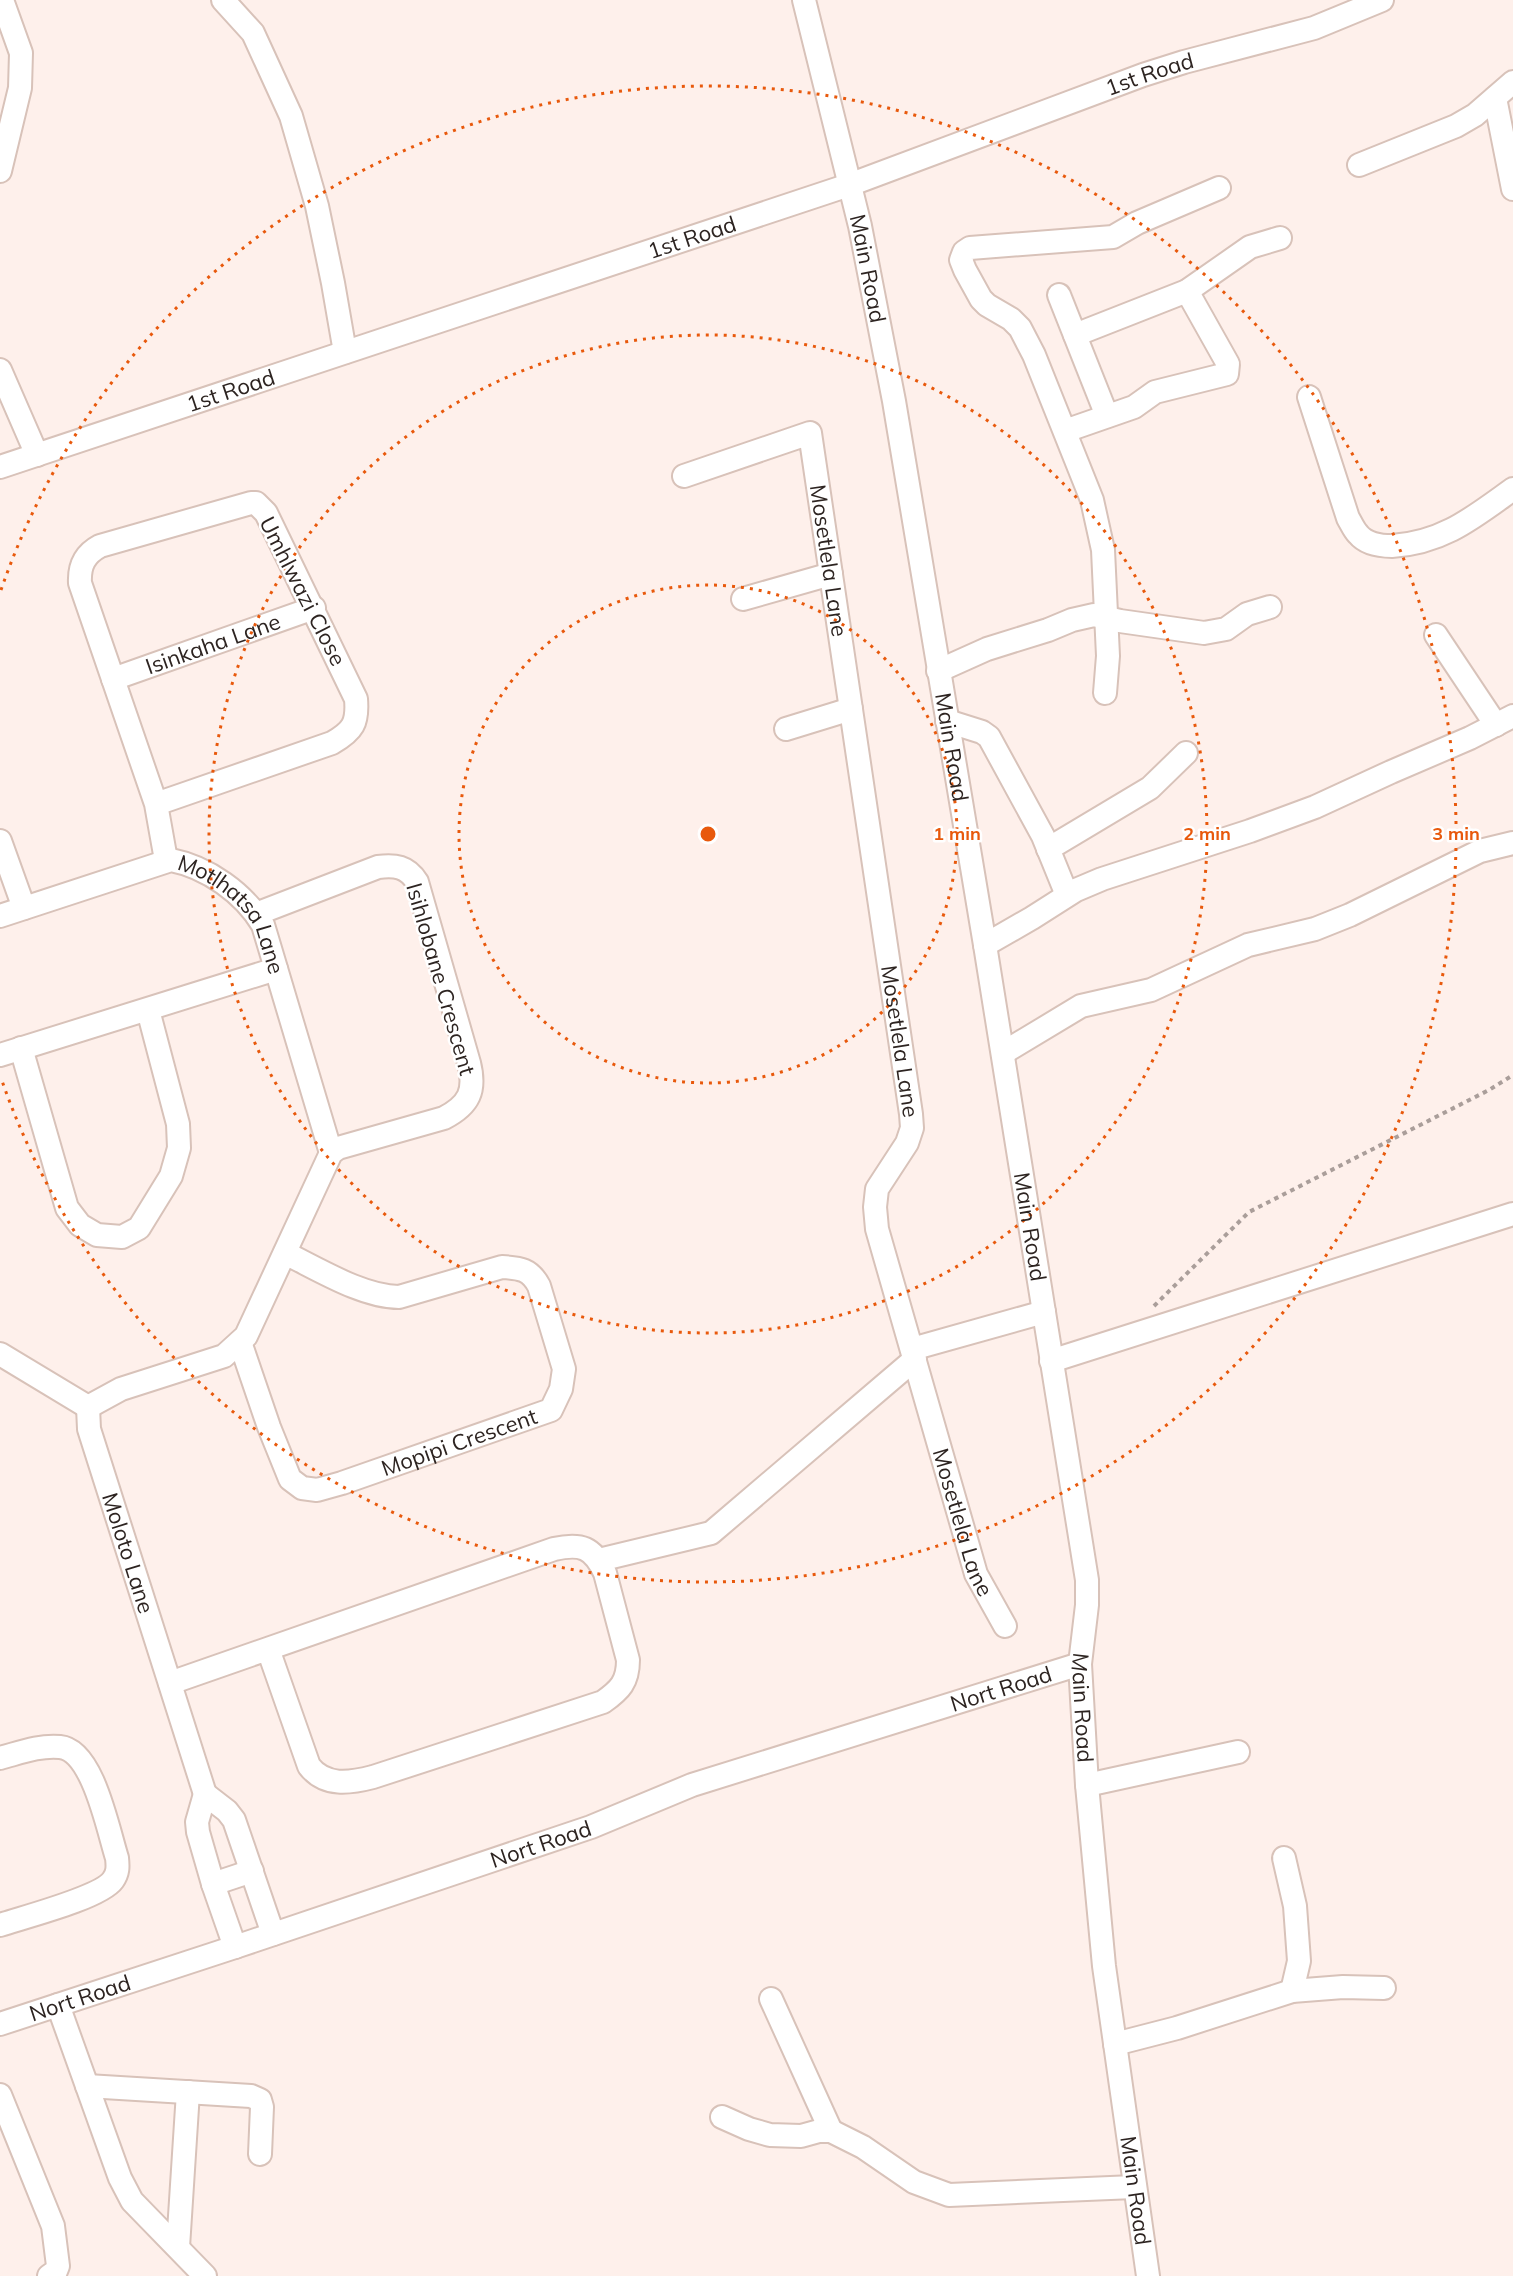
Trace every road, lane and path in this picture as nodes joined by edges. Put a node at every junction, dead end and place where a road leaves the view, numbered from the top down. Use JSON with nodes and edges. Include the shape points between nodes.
{"nodes":[{"id":1,"x":2,"y":0,"type":"edge"},
{"id":2,"x":223,"y":0,"type":"edge"},
{"id":3,"x":804,"y":0,"type":"edge"},
{"id":4,"x":1382,"y":0,"type":"edge"},
{"id":5,"x":1513,"y":82,"type":"edge"},
{"id":6,"x":1495,"y":98,"type":"junction"},
{"id":7,"x":1511,"y":155,"type":"edge"},
{"id":8,"x":1359,"y":165,"type":"dead end"},
{"id":9,"x":0,"y":171,"type":"edge"},
{"id":10,"x":849,"y":185,"type":"junction"},
{"id":11,"x":1220,"y":188,"type":"dead end"},
{"id":12,"x":1513,"y":189,"type":"edge"},
{"id":13,"x":1280,"y":238,"type":"dead end"},
{"id":14,"x":1187,"y":291,"type":"junction"},
{"id":15,"x":1059,"y":295,"type":"dead end"},
{"id":16,"x":1075,"y":335,"type":"junction"},
{"id":17,"x":345,"y":352,"type":"junction"},
{"id":18,"x":0,"y":370,"type":"edge"},
{"id":19,"x":1309,"y":397,"type":"dead end"},
{"id":20,"x":1107,"y":416,"type":"junction"},
{"id":21,"x":1065,"y":431,"type":"junction"},
{"id":22,"x":37,"y":455,"type":"junction"},
{"id":23,"x":0,"y":467,"type":"edge"},
{"id":24,"x":684,"y":476,"type":"dead end"},
{"id":25,"x":1513,"y":489,"type":"edge"},
{"id":26,"x":831,"y":574,"type":"junction"},
{"id":27,"x":743,"y":599,"type":"dead end"},
{"id":28,"x":1270,"y":606,"type":"dead end"},
{"id":29,"x":314,"y":608,"type":"junction"},
{"id":30,"x":1106,"y":617,"type":"junction"},
{"id":31,"x":1436,"y":635,"type":"dead end"},
{"id":32,"x":938,"y":671,"type":"junction"},
{"id":33,"x":113,"y":679,"type":"junction"},
{"id":34,"x":1105,"y":693,"type":"dead end"},
{"id":35,"x":851,"y":709,"type":"junction"},
{"id":36,"x":1504,"y":720,"type":"edge"},
{"id":37,"x":947,"y":722,"type":"junction"},
{"id":38,"x":786,"y":729,"type":"dead end"},
{"id":39,"x":1186,"y":753,"type":"dead end"},
{"id":40,"x":156,"y":804,"type":"junction"},
{"id":41,"x":0,"y":841,"type":"edge"},
{"id":42,"x":1513,"y":843,"type":"edge"},
{"id":43,"x":1048,"y":849,"type":"junction"},
{"id":44,"x":165,"y":860,"type":"junction"},
{"id":45,"x":1066,"y":895,"type":"junction"},
{"id":46,"x":24,"y":908,"type":"junction"},
{"id":47,"x":256,"y":914,"type":"junction"},
{"id":48,"x":0,"y":916,"type":"edge"},
{"id":49,"x":986,"y":945,"type":"junction"},
{"id":50,"x":276,"y":969,"type":"junction"},
{"id":51,"x":148,"y":1010,"type":"junction"},
{"id":52,"x":11,"y":1052,"type":"edge"},
{"id":53,"x":1003,"y":1053,"type":"junction"},
{"id":54,"x":1513,"y":1075,"type":"edge"},
{"id":55,"x":331,"y":1153,"type":"junction"},
{"id":56,"x":1513,"y":1214,"type":"edge"},
{"id":57,"x":285,"y":1253,"type":"junction"},
{"id":58,"x":1150,"y":1309,"type":"dead end"},
{"id":59,"x":1044,"y":1312,"type":"junction"},
{"id":60,"x":240,"y":1342,"type":"junction"},
{"id":61,"x":0,"y":1354,"type":"edge"},
{"id":62,"x":913,"y":1354,"type":"junction"},
{"id":63,"x":1051,"y":1361,"type":"junction"},
{"id":64,"x":88,"y":1407,"type":"junction"},
{"id":65,"x":599,"y":1560,"type":"junction"},
{"id":66,"x":1005,"y":1626,"type":"dead end"},
{"id":67,"x":268,"y":1649,"type":"junction"},
{"id":68,"x":1080,"y":1664,"type":"junction"},
{"id":69,"x":170,"y":1683,"type":"junction"},
{"id":70,"x":1238,"y":1752,"type":"dead end"},
{"id":71,"x":0,"y":1758,"type":"edge"},
{"id":72,"x":1087,"y":1785,"type":"junction"},
{"id":73,"x":206,"y":1794,"type":"junction"},
{"id":74,"x":1284,"y":1858,"type":"dead end"},
{"id":75,"x":252,"y":1871,"type":"junction"},
{"id":76,"x":213,"y":1884,"type":"junction"},
{"id":77,"x":0,"y":1925,"type":"edge"},
{"id":78,"x":273,"y":1934,"type":"junction"},
{"id":79,"x":235,"y":1947,"type":"junction"},
{"id":80,"x":1384,"y":1988,"type":"dead end"},
{"id":81,"x":1292,"y":1991,"type":"junction"},
{"id":82,"x":771,"y":1999,"type":"dead end"},
{"id":83,"x":58,"y":2005,"type":"junction"},
{"id":84,"x":0,"y":2024,"type":"edge"},
{"id":85,"x":1115,"y":2044,"type":"junction"},
{"id":86,"x":87,"y":2086,"type":"junction"},
{"id":87,"x":188,"y":2092,"type":"junction"},
{"id":88,"x":0,"y":2096,"type":"edge"},
{"id":89,"x":722,"y":2117,"type":"dead end"},
{"id":90,"x":831,"y":2131,"type":"junction"},
{"id":91,"x":260,"y":2154,"type":"dead end"},
{"id":92,"x":1134,"y":2187,"type":"junction"},
{"id":93,"x":178,"y":2247,"type":"junction"},
{"id":94,"x":50,"y":2276,"type":"edge"},
{"id":95,"x":205,"y":2276,"type":"edge"},
{"id":96,"x":1148,"y":2276,"type":"edge"}],
"edges":[{"from":1,"to":9,"type":"street","via":[[21,53],[20,88]]},
{"from":2,"to":17,"type":"street","via":[[253,33],[291,116],[317,206]]},
{"from":3,"to":10,"type":"street","name":"Main Road"},
{"from":4,"to":10,"type":"street","name":"1st Road","via":[[1314,28],[1184,62],[1116,85]]},
{"from":5,"to":6,"type":"street"},
{"from":6,"to":7,"type":"street"},
{"from":6,"to":8,"type":"street","via":[[1456,126]]},
{"from":7,"to":12,"type":"street"},
{"from":10,"to":17,"type":"street","name":"1st Road"},
{"from":10,"to":32,"type":"street","name":"Main Road","via":[[894,401]]},
{"from":11,"to":21,"type":"street","via":[[1113,237],[970,248],[964,252],[964,270],[981,298],[1020,328]]},
{"from":13,"to":14,"type":"street","via":[[1250,247]]},
{"from":14,"to":16,"type":"street"},
{"from":14,"to":20,"type":"street","via":[[1228,364],[1227,374],[1155,392],[1134,407]]},
{"from":15,"to":16,"type":"street"},
{"from":16,"to":20,"type":"street"},
{"from":17,"to":22,"type":"street","name":"1st Road"},
{"from":18,"to":22,"type":"street"},
{"from":19,"to":25,"type":"street","via":[[1348,518],[1370,543],[1407,545],[1439,536]]},
{"from":20,"to":21,"type":"street"},
{"from":21,"to":30,"type":"street","via":[[1100,532]]},
{"from":22,"to":23,"type":"street","name":"1st Road"},
{"from":24,"to":26,"type":"street","name":"Mosetlela Lane","via":[[810,433]]},
{"from":26,"to":27,"type":"street"},
{"from":26,"to":35,"type":"street","name":"Mosetlela Lane"},
{"from":28,"to":30,"type":"street","via":[[1247,614],[1226,629],[1204,633]]},
{"from":29,"to":33,"type":"street","name":"Isinkaha Lane"},
{"from":29,"to":33,"type":"street","name":"Umhlwazi Close","via":[[266,513],[256,503],[100,546],[87,555],[79,573]]},
{"from":29,"to":40,"type":"street","name":"Umhlwazi Close","via":[[356,699],[351,729],[332,743]]},
{"from":30,"to":32,"type":"street","via":[[1094,615],[1072,620],[987,649]]},
{"from":30,"to":34,"type":"street"},
{"from":31,"to":36,"type":"street"},
{"from":32,"to":37,"type":"street","name":"Main Road"},
{"from":33,"to":40,"type":"street","name":"Umhlwazi Close"},
{"from":35,"to":38,"type":"street"},
{"from":35,"to":62,"type":"street","name":"Mosetlela Lane","via":[[912,1128],[908,1143],[878,1189],[875,1207]]},
{"from":36,"to":45,"type":"street","via":[[1315,807],[1102,879]]},
{"from":37,"to":43,"type":"street","via":[[989,737]]},
{"from":37,"to":49,"type":"street","name":"Main Road"},
{"from":39,"to":43,"type":"street","via":[[1141,795]]},
{"from":40,"to":44,"type":"street","name":"Umhlwazi Close"},
{"from":41,"to":46,"type":"street"},
{"from":42,"to":53,"type":"street","via":[[1480,851],[1315,929],[1248,945],[1151,990],[1081,1006]]},
{"from":43,"to":45,"type":"street"},
{"from":44,"to":46,"type":"street","name":"Motlhatsa Lane"},
{"from":44,"to":47,"type":"street","name":"Motlhatsa Lane","via":[[183,862],[214,878],[234,891]]},
{"from":45,"to":49,"type":"street"},
{"from":46,"to":48,"type":"street","name":"Motlhatsa Lane"},
{"from":47,"to":50,"type":"street","name":"Motlhatsa Lane","via":[[263,924]]},
{"from":47,"to":55,"type":"street","name":"Isihlobane Crescent","via":[[378,867],[400,867],[417,882],[471,1071],[470,1091],[465,1104],[444,1118]]},
{"from":49,"to":53,"type":"street","name":"Main Road"},
{"from":50,"to":51,"type":"street"},
{"from":50,"to":55,"type":"street","name":"Motlhatsa Lane"},
{"from":51,"to":52,"type":"street"},
{"from":51,"to":52,"type":"street","via":[[178,1124],[179,1148],[171,1176],[139,1228],[122,1237],[98,1235],[80,1225],[67,1208]]},
{"from":53,"to":59,"type":"street","name":"Main Road"},
{"from":54,"to":58,"type":"path","via":[[1249,1212]]},
{"from":55,"to":57,"type":"street"},
{"from":56,"to":63,"type":"street"},
{"from":57,"to":60,"type":"street"},
{"from":57,"to":60,"type":"street","name":"Mopipi Crescent","via":[[371,1294],[387,1297],[399,1297],[502,1267],[520,1268],[533,1275],[564,1369],[561,1389],[551,1410],[342,1483],[316,1490],[302,1488],[290,1479]]},
{"from":59,"to":62,"type":"street"},
{"from":59,"to":63,"type":"street","name":"Main Road"},
{"from":60,"to":64,"type":"street","via":[[224,1356],[121,1389]]},
{"from":61,"to":64,"type":"street"},
{"from":62,"to":65,"type":"street","via":[[711,1533]]},
{"from":62,"to":66,"type":"street","name":"Mosetlela Lane","via":[[976,1574]]},
{"from":63,"to":68,"type":"street","name":"Main Road","via":[[1087,1580]]},
{"from":64,"to":69,"type":"street","name":"Moloto Lane","via":[[89,1429]]},
{"from":65,"to":67,"type":"street","via":[[581,1547],[554,1549]]},
{"from":65,"to":67,"type":"street","via":[[628,1660],[619,1690],[603,1702],[355,1782],[340,1783],[316,1776],[309,1766]]},
{"from":67,"to":69,"type":"street"},
{"from":68,"to":72,"type":"street","name":"Main Road"},
{"from":68,"to":78,"type":"street","name":"Nort Road","via":[[692,1785],[591,1827]]},
{"from":69,"to":73,"type":"street","name":"Moloto Lane"},
{"from":70,"to":72,"type":"street"},
{"from":71,"to":77,"type":"street","via":[[38,1747],[62,1747],[76,1753],[90,1771],[118,1870],[112,1882],[98,1892]]},
{"from":72,"to":85,"type":"street","name":"Main Road"},
{"from":73,"to":75,"type":"street","via":[[234,1820]]},
{"from":73,"to":76,"type":"street","via":[[197,1822]]},
{"from":74,"to":81,"type":"street","via":[[1295,1906],[1299,1961]]},
{"from":75,"to":76,"type":"street"},
{"from":75,"to":78,"type":"street"},
{"from":76,"to":79,"type":"street"},
{"from":78,"to":79,"type":"street","name":"Nort Road"},
{"from":79,"to":83,"type":"street","name":"Nort Road"},
{"from":80,"to":81,"type":"street"},
{"from":81,"to":85,"type":"street"},
{"from":82,"to":90,"type":"street"},
{"from":83,"to":84,"type":"street","name":"Nort Road"},
{"from":83,"to":86,"type":"street"},
{"from":85,"to":92,"type":"street","name":"Main Road"},
{"from":86,"to":87,"type":"street"},
{"from":86,"to":93,"type":"street","via":[[132,2201]]},
{"from":87,"to":91,"type":"street","via":[[260,2100]]},
{"from":87,"to":93,"type":"street"},
{"from":88,"to":94,"type":"street","via":[[53,2226],[58,2266]]},
{"from":89,"to":90,"type":"street","via":[[770,2135],[801,2136]]},
{"from":90,"to":92,"type":"street","via":[[863,2147],[914,2182],[949,2196]]},
{"from":92,"to":96,"type":"street","name":"Main Road"},
{"from":93,"to":95,"type":"street"}]}
